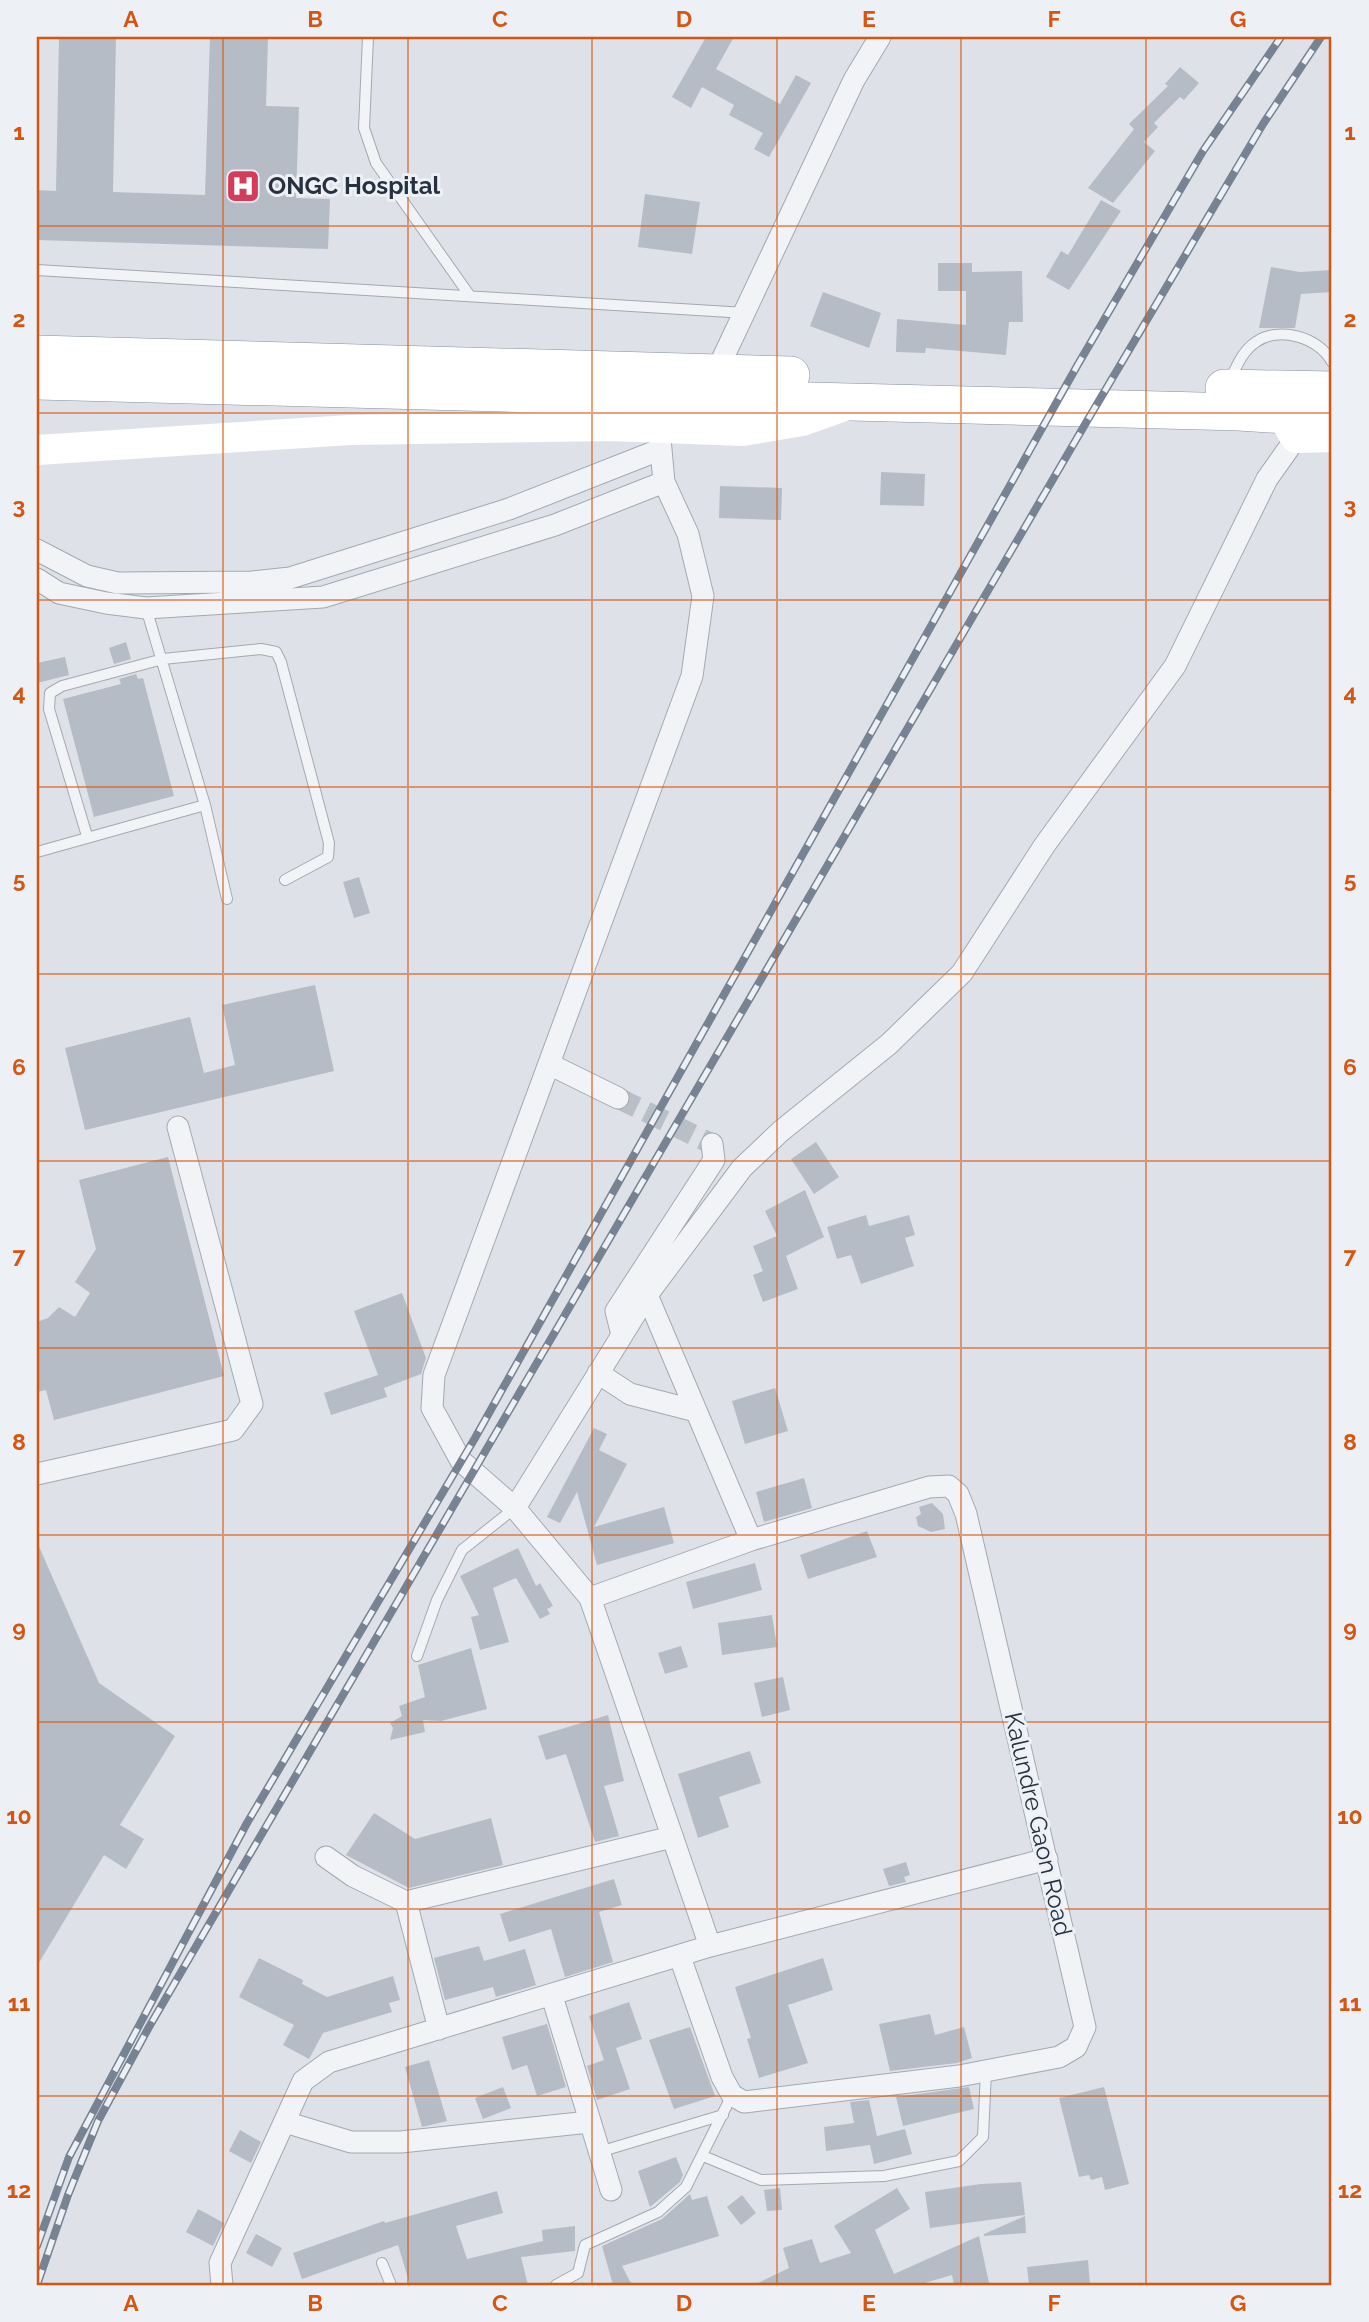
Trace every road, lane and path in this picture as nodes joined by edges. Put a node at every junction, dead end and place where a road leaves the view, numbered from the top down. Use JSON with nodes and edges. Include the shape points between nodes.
{"nodes":[{"id":1,"x":368,"y":37,"type":"edge"},
{"id":2,"x":880,"y":37,"type":"edge"},
{"id":3,"x":37,"y":270,"type":"edge"},
{"id":4,"x":470,"y":296,"type":"junction"},
{"id":5,"x":746,"y":313,"type":"junction"},
{"id":6,"x":37,"y":354,"type":"edge"},
{"id":7,"x":1332,"y":362,"type":"edge"},
{"id":8,"x":37,"y":381,"type":"edge"},
{"id":9,"x":1226,"y":388,"type":"junction"},
{"id":10,"x":1332,"y":390,"type":"edge"},
{"id":11,"x":705,"y":400,"type":"junction"},
{"id":12,"x":567,"y":410,"type":"junction"},
{"id":13,"x":1292,"y":415,"type":"junction"},
{"id":14,"x":1332,"y":418,"type":"edge"},
{"id":15,"x":1332,"y":437,"type":"edge"},
{"id":16,"x":659,"y":439,"type":"junction"},
{"id":17,"x":37,"y":450,"type":"edge"},
{"id":18,"x":664,"y":482,"type":"junction"},
{"id":19,"x":37,"y":550,"type":"edge"},
{"id":20,"x":37,"y":579,"type":"edge"},
{"id":21,"x":146,"y":608,"type":"junction"},
{"id":22,"x":163,"y":659,"type":"junction"},
{"id":23,"x":205,"y":805,"type":"junction"},
{"id":24,"x":87,"y":836,"type":"junction"},
{"id":25,"x":37,"y":852,"type":"edge"},
{"id":26,"x":285,"y":880,"type":"dead end"},
{"id":27,"x":227,"y":899,"type":"dead end"},
{"id":28,"x":549,"y":1064,"type":"junction"},
{"id":29,"x":618,"y":1098,"type":"tunnel mouth"},
{"id":30,"x":178,"y":1127,"type":"dead end"},
{"id":31,"x":712,"y":1144,"type":"dead end"},
{"id":32,"x":647,"y":1295,"type":"junction"},
{"id":33,"x":622,"y":1335,"type":"junction"},
{"id":34,"x":598,"y":1373,"type":"junction"},
{"id":35,"x":696,"y":1411,"type":"junction"},
{"id":36,"x":37,"y":1475,"type":"edge"},
{"id":37,"x":515,"y":1508,"type":"junction"},
{"id":38,"x":751,"y":1540,"type":"junction"},
{"id":39,"x":590,"y":1598,"type":"junction"},
{"id":40,"x":417,"y":1656,"type":"dead end"},
{"id":41,"x":672,"y":1836,"type":"junction"},
{"id":42,"x":326,"y":1857,"type":"dead end"},
{"id":43,"x":1046,"y":1859,"type":"junction"},
{"id":44,"x":406,"y":1902,"type":"junction"},
{"id":45,"x":710,"y":1947,"type":"junction"},
{"id":46,"x":680,"y":1958,"type":"junction"},
{"id":47,"x":552,"y":1996,"type":"junction"},
{"id":48,"x":439,"y":2029,"type":"junction"},
{"id":49,"x":986,"y":2071,"type":"junction"},
{"id":50,"x":732,"y":2095,"type":"junction"},
{"id":51,"x":723,"y":2115,"type":"junction"},
{"id":52,"x":285,"y":2122,"type":"junction"},
{"id":53,"x":589,"y":2122,"type":"junction"},
{"id":54,"x":599,"y":2152,"type":"junction"},
{"id":55,"x":703,"y":2156,"type":"junction"},
{"id":56,"x":611,"y":2190,"type":"dead end"},
{"id":57,"x":382,"y":2263,"type":"dead end"},
{"id":58,"x":222,"y":2285,"type":"edge"},
{"id":59,"x":391,"y":2285,"type":"edge"},
{"id":60,"x":556,"y":2285,"type":"edge"}],
"edges":[{"from":1,"to":4,"type":"lane","via":[[364,128],[376,163]]},
{"from":2,"to":5,"type":"street","via":[[854,80]]},
{"from":3,"to":4,"type":"lane"},
{"from":4,"to":5,"type":"lane"},
{"from":5,"to":11,"type":"street"},
{"from":6,"to":11,"type":"highway"},
{"from":7,"to":9,"type":"lane","via":[[1311,341],[1267,336],[1246,350]]},
{"from":8,"to":12,"type":"highway"},
{"from":9,"to":11,"type":"highway"},
{"from":9,"to":13,"type":"highway"},
{"from":10,"to":13,"type":"highway"},
{"from":11,"to":12,"type":"highway"},
{"from":11,"to":13,"type":"highway"},
{"from":11,"to":16,"type":"street"},
{"from":12,"to":16,"type":"street"},
{"from":12,"to":17,"type":"street","via":[[350,430]]},
{"from":13,"to":14,"type":"highway"},
{"from":13,"to":15,"type":"street"},
{"from":13,"to":32,"type":"street","via":[[1268,479],[1175,666],[1044,846],[962,973],[889,1044],[742,1168]]},
{"from":16,"to":18,"type":"street"},
{"from":16,"to":19,"type":"street","via":[[521,505],[290,578],[118,583],[87,576]]},
{"from":18,"to":21,"type":"street","via":[[555,525],[323,597]]},
{"from":18,"to":28,"type":"street","via":[[688,534],[703,596],[692,676]]},
{"from":20,"to":21,"type":"street","via":[[59,593]]},
{"from":21,"to":22,"type":"lane"},
{"from":22,"to":23,"type":"lane"},
{"from":22,"to":24,"type":"lane","via":[[50,693],[49,709]]},
{"from":22,"to":26,"type":"lane","via":[[261,649],[276,652],[329,844],[328,857]]},
{"from":23,"to":24,"type":"lane"},
{"from":23,"to":27,"type":"lane"},
{"from":24,"to":25,"type":"lane"},
{"from":28,"to":29,"type":"street"},
{"from":28,"to":37,"type":"street","via":[[434,1375],[432,1408],[461,1461]]},
{"from":30,"to":36,"type":"street","via":[[252,1404],[233,1430]]},
{"from":31,"to":33,"type":"street","via":[[714,1160],[616,1311]]},
{"from":32,"to":33,"type":"street"},
{"from":32,"to":35,"type":"street"},
{"from":33,"to":34,"type":"street"},
{"from":34,"to":35,"type":"street","via":[[630,1394]]},
{"from":34,"to":37,"type":"street"},
{"from":35,"to":38,"type":"street"},
{"from":37,"to":39,"type":"street"},
{"from":37,"to":40,"type":"lane","via":[[462,1550]]},
{"from":38,"to":39,"type":"street","name":"Kalundre Gaon Road"},
{"from":38,"to":43,"type":"street","name":"Kalundre Gaon Road","via":[[929,1487],[949,1486],[958,1494]]},
{"from":39,"to":41,"type":"street"},
{"from":41,"to":44,"type":"street"},
{"from":41,"to":45,"type":"street"},
{"from":42,"to":44,"type":"street","via":[[353,1877]]},
{"from":43,"to":45,"type":"street"},
{"from":43,"to":49,"type":"street","name":"Kalundre Gaon Road","via":[[1085,2027],[1076,2047],[1059,2057]]},
{"from":44,"to":48,"type":"street"},
{"from":45,"to":46,"type":"street"},
{"from":46,"to":47,"type":"street"},
{"from":46,"to":50,"type":"street"},
{"from":47,"to":48,"type":"street"},
{"from":47,"to":53,"type":"street"},
{"from":48,"to":52,"type":"street","via":[[329,2062],[303,2081]]},
{"from":49,"to":50,"type":"street","name":"Kalundre Gaon Road","via":[[744,2102]]},
{"from":49,"to":55,"type":"lane","via":[[984,2137],[959,2161],[884,2176],[761,2180]]},
{"from":50,"to":51,"type":"lane"},
{"from":51,"to":54,"type":"lane"},
{"from":51,"to":55,"type":"lane"},
{"from":52,"to":53,"type":"street","via":[[351,2141],[401,2142]]},
{"from":52,"to":58,"type":"street","via":[[220,2263]]},
{"from":53,"to":54,"type":"street"},
{"from":54,"to":56,"type":"street"},
{"from":55,"to":60,"type":"lane","via":[[686,2187],[658,2212],[585,2245],[578,2273]]},
{"from":57,"to":59,"type":"lane"}]}
